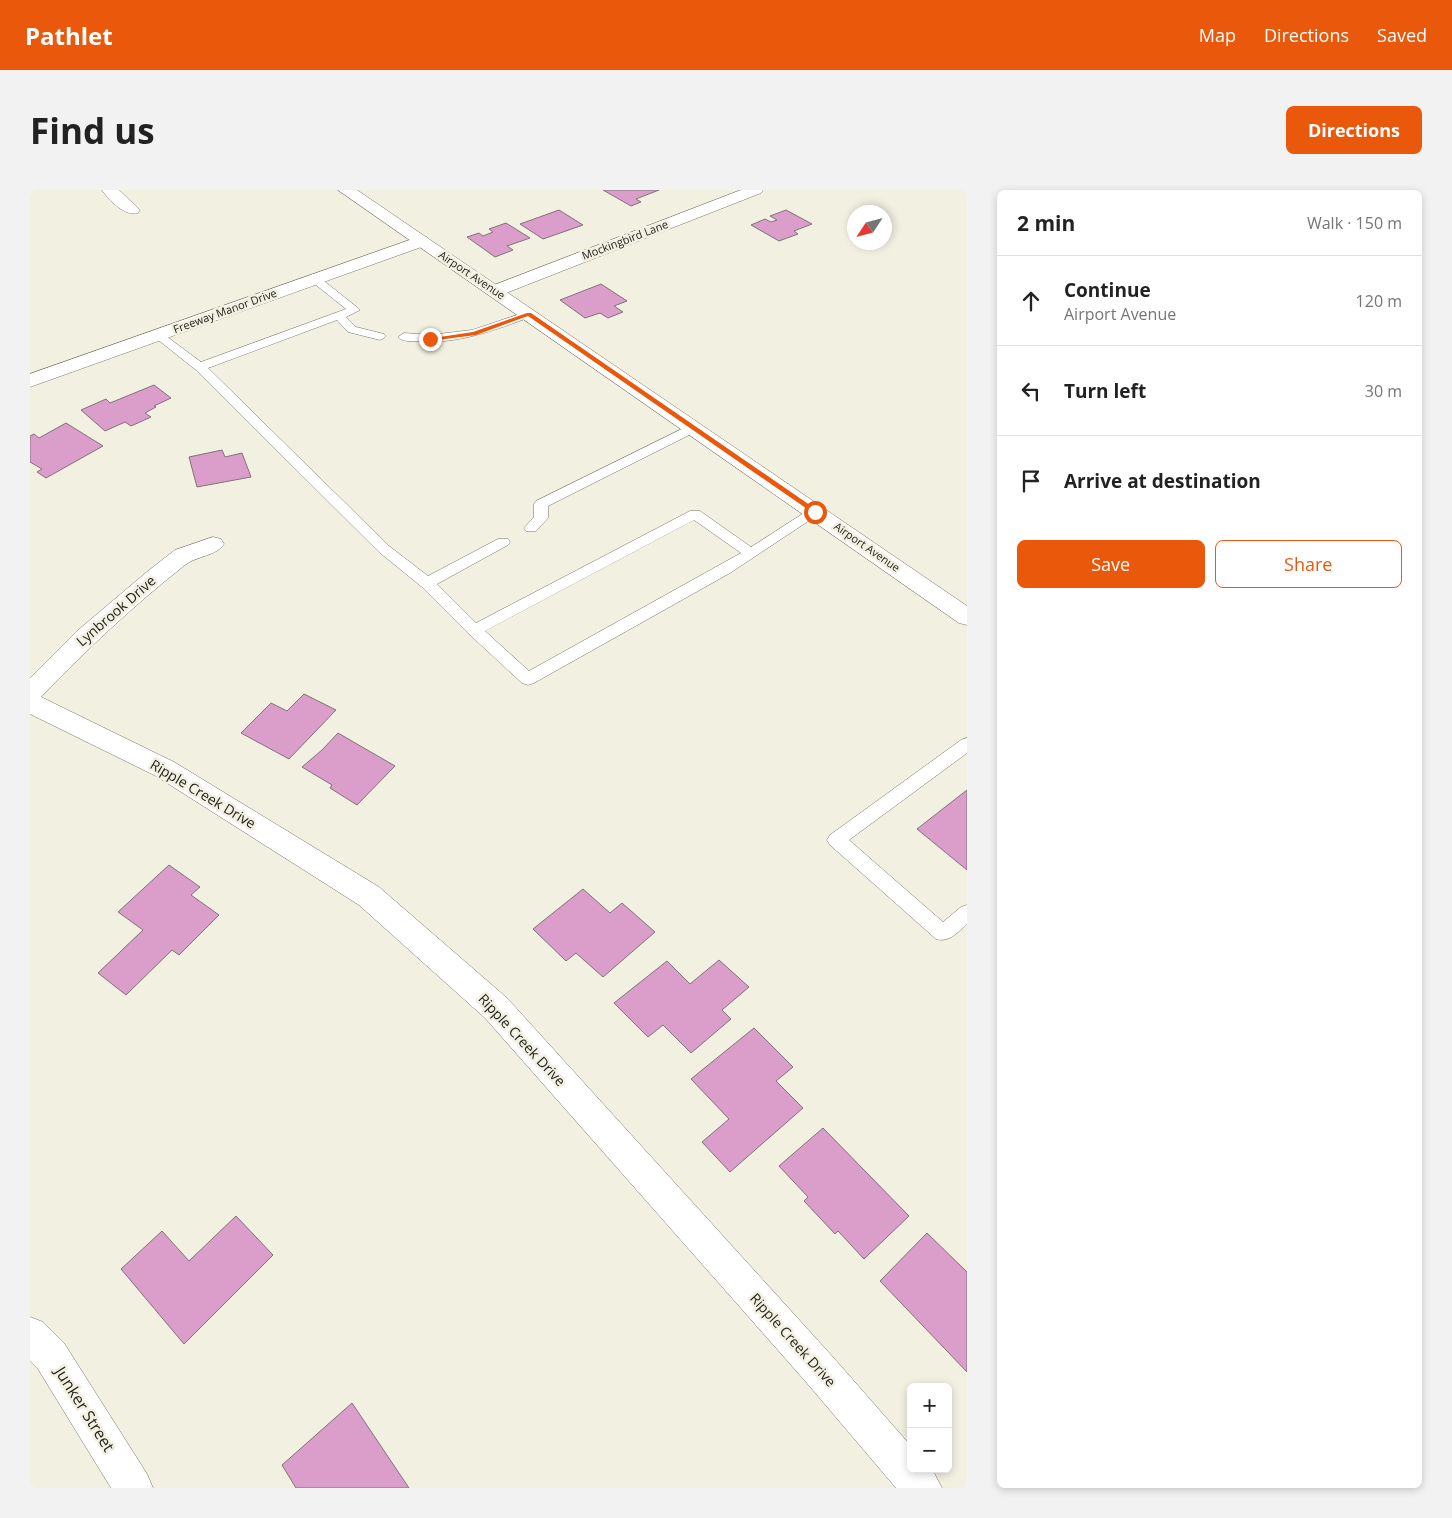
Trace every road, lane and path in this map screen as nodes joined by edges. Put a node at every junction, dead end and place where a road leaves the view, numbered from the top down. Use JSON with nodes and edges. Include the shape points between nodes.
{"nodes":[{"id":1,"x":110,"y":190,"type":"edge"},
{"id":2,"x":346,"y":190,"type":"edge"},
{"id":3,"x":755,"y":190,"type":"edge"},
{"id":4,"x":132,"y":210,"type":"dead end"},
{"id":5,"x":421,"y":241,"type":"junction"},
{"id":6,"x":315,"y":279,"type":"junction"},
{"id":7,"x":495,"y":290,"type":"junction"},
{"id":8,"x":529,"y":314,"type":"junction"},
{"id":9,"x":339,"y":316,"type":"junction"},
{"id":10,"x":158,"y":335,"type":"junction"},
{"id":11,"x":380,"y":336,"type":"dead end"},
{"id":12,"x":404,"y":337,"type":"dead end"},
{"id":13,"x":200,"y":367,"type":"junction"},
{"id":14,"x":30,"y":381,"type":"edge"},
{"id":15,"x":694,"y":428,"type":"junction"},
{"id":16,"x":815,"y":512,"type":"junction"},
{"id":17,"x":531,"y":528,"type":"dead end"},
{"id":18,"x":503,"y":542,"type":"dead end"},
{"id":19,"x":213,"y":544,"type":"dead end"},
{"id":20,"x":750,"y":553,"type":"junction"},
{"id":21,"x":427,"y":583,"type":"junction"},
{"id":22,"x":967,"y":617,"type":"edge"},
{"id":23,"x":474,"y":630,"type":"junction"},
{"id":24,"x":30,"y":693,"type":"edge"},
{"id":25,"x":30,"y":703,"type":"edge"},
{"id":26,"x":967,"y":744,"type":"edge"},
{"id":27,"x":967,"y":913,"type":"edge"},
{"id":28,"x":30,"y":1336,"type":"edge"},
{"id":29,"x":133,"y":1488,"type":"edge"},
{"id":30,"x":922,"y":1488,"type":"edge"}],
"edges":[{"from":1,"to":4,"type":"street"},
{"from":2,"to":5,"type":"street","name":"Airport Avenue"},
{"from":3,"to":7,"type":"street","name":"Mockingbird Lane"},
{"from":5,"to":6,"type":"street","name":"Freeway Manor Drive"},
{"from":5,"to":7,"type":"street","name":"Airport Avenue"},
{"from":6,"to":9,"type":"lane","via":[[354,310]]},
{"from":6,"to":10,"type":"street","name":"Freeway Manor Drive"},
{"from":7,"to":8,"type":"street","name":"Airport Avenue"},
{"from":8,"to":12,"type":"lane","via":[[474,333],[430,339]]},
{"from":8,"to":15,"type":"street","name":"Airport Avenue"},
{"from":9,"to":11,"type":"lane","via":[[352,330]]},
{"from":9,"to":13,"type":"lane"},
{"from":10,"to":13,"type":"lane"},
{"from":10,"to":14,"type":"street","name":"Freeway Manor Drive"},
{"from":13,"to":21,"type":"lane","via":[[384,549]]},
{"from":15,"to":16,"type":"street","name":"Airport Avenue"},
{"from":15,"to":17,"type":"lane","via":[[541,504],[541,518]]},
{"from":16,"to":20,"type":"lane"},
{"from":16,"to":22,"type":"street","name":"Airport Avenue"},
{"from":18,"to":21,"type":"lane"},
{"from":19,"to":24,"type":"street","name":"Lynbrook Drive","via":[[183,555],[156,576],[85,637]]},
{"from":20,"to":23,"type":"lane","via":[[695,514]]},
{"from":20,"to":23,"type":"lane","via":[[528,679]]},
{"from":21,"to":23,"type":"lane"},
{"from":25,"to":30,"type":"street","name":"Ripple Creek Drive","via":[[165,769],[369,896],[496,1008],[820,1369]]},
{"from":26,"to":27,"type":"lane","via":[[836,840],[943,932]]},
{"from":28,"to":29,"type":"street","name":"Junker Street","via":[[52,1356]]}]}
